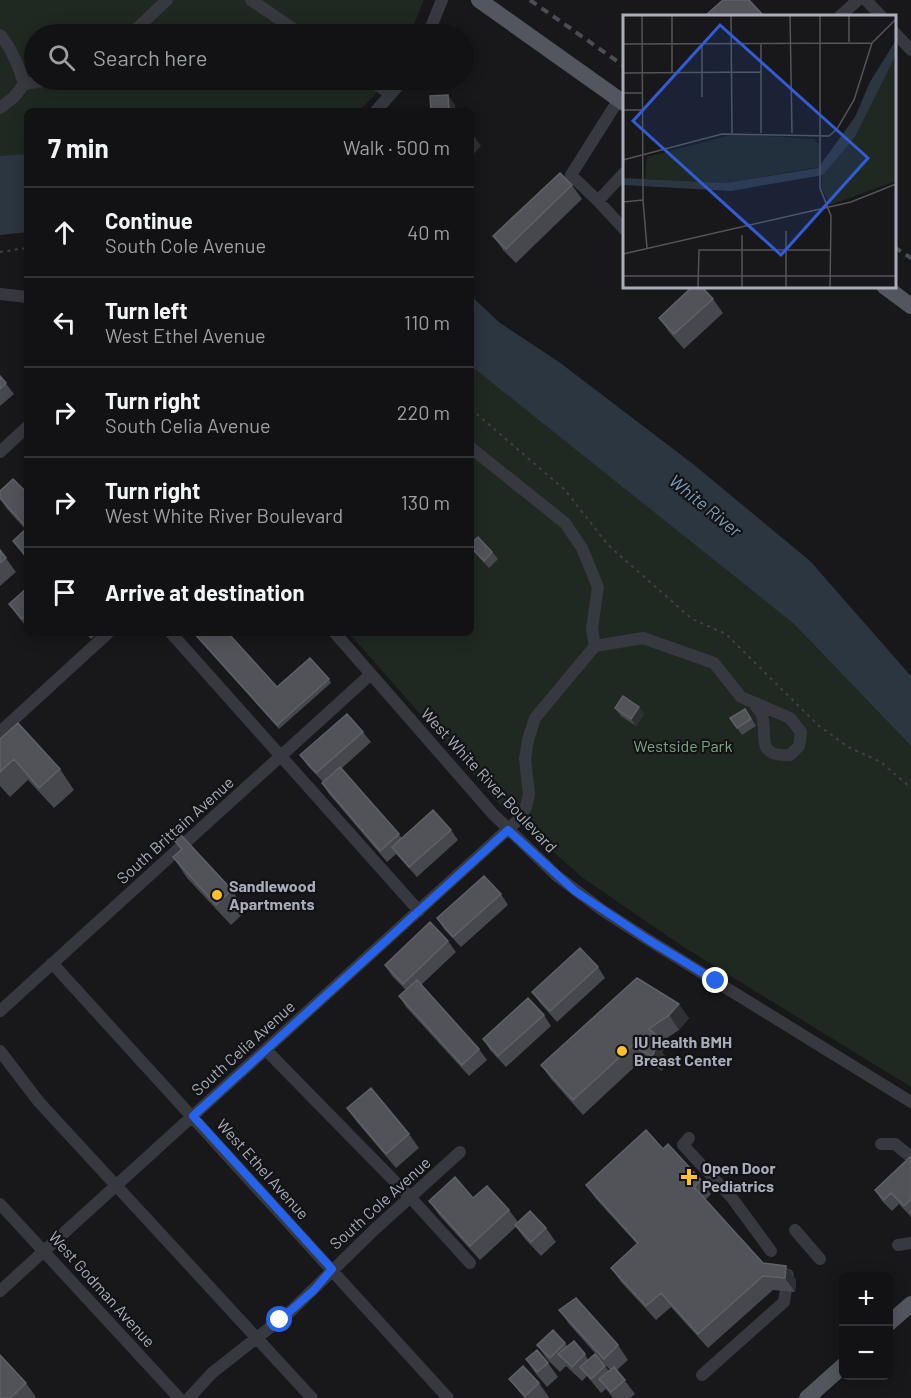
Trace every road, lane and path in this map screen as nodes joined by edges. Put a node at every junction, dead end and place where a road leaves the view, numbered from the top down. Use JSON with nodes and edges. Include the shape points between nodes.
{"nodes":[{"id":1,"x":167,"y":0,"type":"edge"},
{"id":2,"x":251,"y":0,"type":"edge"},
{"id":3,"x":442,"y":0,"type":"edge"},
{"id":4,"x":479,"y":0,"type":"edge"},
{"id":5,"x":858,"y":0,"type":"edge"},
{"id":6,"x":866,"y":0,"type":"edge"},
{"id":7,"x":841,"y":15,"type":"edge"},
{"id":8,"x":880,"y":15,"type":"edge"},
{"id":9,"x":142,"y":24,"type":"edge"},
{"id":10,"x":286,"y":24,"type":"edge"},
{"id":11,"x":432,"y":24,"type":"edge"},
{"id":12,"x":896,"y":34,"type":"edge"},
{"id":13,"x":0,"y":35,"type":"edge"},
{"id":14,"x":911,"y":50,"type":"edge"},
{"id":15,"x":24,"y":84,"type":"joint"},
{"id":16,"x":385,"y":90,"type":"edge"},
{"id":17,"x":394,"y":90,"type":"edge"},
{"id":18,"x":391,"y":94,"type":"junction"},
{"id":19,"x":622,"y":101,"type":"edge"},
{"id":20,"x":0,"y":108,"type":"edge"},
{"id":21,"x":379,"y":108,"type":"edge"},
{"id":22,"x":623,"y":174,"type":"edge"},
{"id":23,"x":598,"y":201,"type":"junction"},
{"id":24,"x":623,"y":228,"type":"edge"},
{"id":25,"x":24,"y":248,"type":"edge"},
{"id":26,"x":0,"y":252,"type":"edge"},
{"id":27,"x":887,"y":288,"type":"edge"},
{"id":28,"x":0,"y":294,"type":"edge"},
{"id":29,"x":24,"y":297,"type":"edge"},
{"id":30,"x":911,"y":306,"type":"edge"},
{"id":31,"x":474,"y":412,"type":"edge"},
{"id":32,"x":24,"y":430,"type":"edge"},
{"id":33,"x":474,"y":450,"type":"edge"},
{"id":34,"x":0,"y":452,"type":"edge"},
{"id":35,"x":105,"y":636,"type":"edge"},
{"id":36,"x":174,"y":636,"type":"edge"},
{"id":37,"x":338,"y":636,"type":"edge"},
{"id":38,"x":595,"y":646,"type":"junction"},
{"id":39,"x":371,"y":674,"type":"junction"},
{"id":40,"x":753,"y":703,"type":"junction"},
{"id":41,"x":0,"y":732,"type":"edge"},
{"id":42,"x":282,"y":756,"type":"junction"},
{"id":43,"x":911,"y":788,"type":"edge"},
{"id":44,"x":508,"y":830,"type":"junction"},
{"id":45,"x":419,"y":910,"type":"junction"},
{"id":46,"x":52,"y":963,"type":"junction"},
{"id":47,"x":0,"y":1011,"type":"edge"},
{"id":48,"x":266,"y":1050,"type":"junction"},
{"id":49,"x":0,"y":1051,"type":"edge"},
{"id":50,"x":911,"y":1102,"type":"edge"},
{"id":51,"x":193,"y":1116,"type":"junction"},
{"id":52,"x":689,"y":1138,"type":"dead end"},
{"id":53,"x":881,"y":1144,"type":"dead end"},
{"id":54,"x":460,"y":1152,"type":"dead end"},
{"id":55,"x":911,"y":1157,"type":"edge"},
{"id":56,"x":117,"y":1185,"type":"junction"},
{"id":57,"x":410,"y":1197,"type":"junction"},
{"id":58,"x":0,"y":1204,"type":"edge"},
{"id":59,"x":795,"y":1230,"type":"dead end"},
{"id":60,"x":911,"y":1243,"type":"edge"},
{"id":61,"x":898,"y":1245,"type":"dead end"},
{"id":62,"x":44,"y":1251,"type":"junction"},
{"id":63,"x":771,"y":1251,"type":"dead end"},
{"id":64,"x":820,"y":1259,"type":"dead end"},
{"id":65,"x":470,"y":1263,"type":"dead end"},
{"id":66,"x":332,"y":1269,"type":"junction"},
{"id":67,"x":789,"y":1271,"type":"dead end"},
{"id":68,"x":0,"y":1291,"type":"edge"},
{"id":69,"x":911,"y":1304,"type":"edge"},
{"id":70,"x":893,"y":1320,"type":"edge"},
{"id":71,"x":256,"y":1338,"type":"junction"},
{"id":72,"x":839,"y":1369,"type":"edge"},
{"id":73,"x":702,"y":1375,"type":"dead end"},
{"id":74,"x":179,"y":1398,"type":"edge"},
{"id":75,"x":189,"y":1398,"type":"edge"},
{"id":76,"x":312,"y":1398,"type":"edge"},
{"id":77,"x":448,"y":1398,"type":"edge"},
{"id":78,"x":807,"y":1398,"type":"edge"}],
"edges":[{"from":1,"to":9,"type":"street"},
{"from":2,"to":10,"type":"street"},
{"from":3,"to":11,"type":"street"},
{"from":4,"to":19,"type":"main road"},
{"from":5,"to":7,"type":"street"},
{"from":6,"to":8,"type":"street"},
{"from":12,"to":14,"type":"street"},
{"from":13,"to":15,"type":"street"},
{"from":15,"to":20,"type":"street"},
{"from":16,"to":18,"type":"street"},
{"from":17,"to":18,"type":"street"},
{"from":18,"to":21,"type":"street"},
{"from":19,"to":23,"type":"street","via":[[572,175]]},
{"from":22,"to":23,"type":"street"},
{"from":23,"to":24,"type":"street"},
{"from":25,"to":26,"type":"path"},
{"from":27,"to":30,"type":"main road"},
{"from":28,"to":29,"type":"street"},
{"from":31,"to":43,"type":"path","via":[[565,490],[608,545],[683,611],[726,634],[819,726],[848,747],[881,762]]},
{"from":32,"to":34,"type":"street"},
{"from":33,"to":38,"type":"street","via":[[565,524],[582,548],[598,587],[592,629]]},
{"from":35,"to":41,"type":"street"},
{"from":36,"to":42,"type":"street"},
{"from":37,"to":39,"type":"street","name":"West White River Boulevard"},
{"from":38,"to":40,"type":"street","via":[[643,638],[714,663],[741,698]]},
{"from":38,"to":44,"type":"street","name":"South Celia Avenue","via":[[535,718],[525,759],[529,794],[526,807]]},
{"from":39,"to":42,"type":"street","name":"South Brittain Avenue"},
{"from":39,"to":44,"type":"street","name":"West White River Boulevard"},
{"from":40,"to":40,"type":"street","via":[[790,718],[801,732],[799,746],[790,755],[779,756],[767,749],[762,738],[761,714]]},
{"from":42,"to":45,"type":"street"},
{"from":42,"to":46,"type":"street","name":"South Brittain Avenue"},
{"from":44,"to":45,"type":"street","name":"South Celia Avenue"},
{"from":44,"to":50,"type":"street","name":"West White River Boulevard","via":[[557,876],[602,910]]},
{"from":45,"to":48,"type":"street","name":"South Celia Avenue"},
{"from":46,"to":47,"type":"street","name":"South Brittain Avenue"},
{"from":46,"to":51,"type":"street","name":"West Ethel Avenue"},
{"from":48,"to":51,"type":"street","name":"South Celia Avenue"},
{"from":48,"to":57,"type":"street"},
{"from":49,"to":56,"type":"street","via":[[39,1102]]},
{"from":51,"to":56,"type":"street","name":"South Celia Avenue"},
{"from":51,"to":66,"type":"street","name":"West Ethel Avenue"},
{"from":52,"to":63,"type":"street","via":[[683,1145],[732,1198]]},
{"from":53,"to":55,"type":"street","via":[[895,1144]]},
{"from":54,"to":57,"type":"street","name":"South Cole Avenue"},
{"from":56,"to":62,"type":"street","name":"South Celia Avenue"},
{"from":56,"to":71,"type":"street"},
{"from":57,"to":65,"type":"street"},
{"from":57,"to":66,"type":"street","name":"South Cole Avenue"},
{"from":58,"to":62,"type":"street","name":"West Godman Avenue"},
{"from":59,"to":64,"type":"street"},
{"from":60,"to":61,"type":"street"},
{"from":62,"to":68,"type":"street","name":"South Celia Avenue"},
{"from":62,"to":74,"type":"street","name":"West Godman Avenue"},
{"from":66,"to":71,"type":"street","name":"South Cole Avenue","via":[[291,1311]]},
{"from":66,"to":77,"type":"street","name":"West Ethel Avenue"},
{"from":67,"to":73,"type":"street","via":[[783,1302]]},
{"from":69,"to":70,"type":"main road"},
{"from":71,"to":75,"type":"street","name":"South Cole Avenue","via":[[212,1373]]},
{"from":71,"to":76,"type":"street"},
{"from":72,"to":78,"type":"main road"}]}
